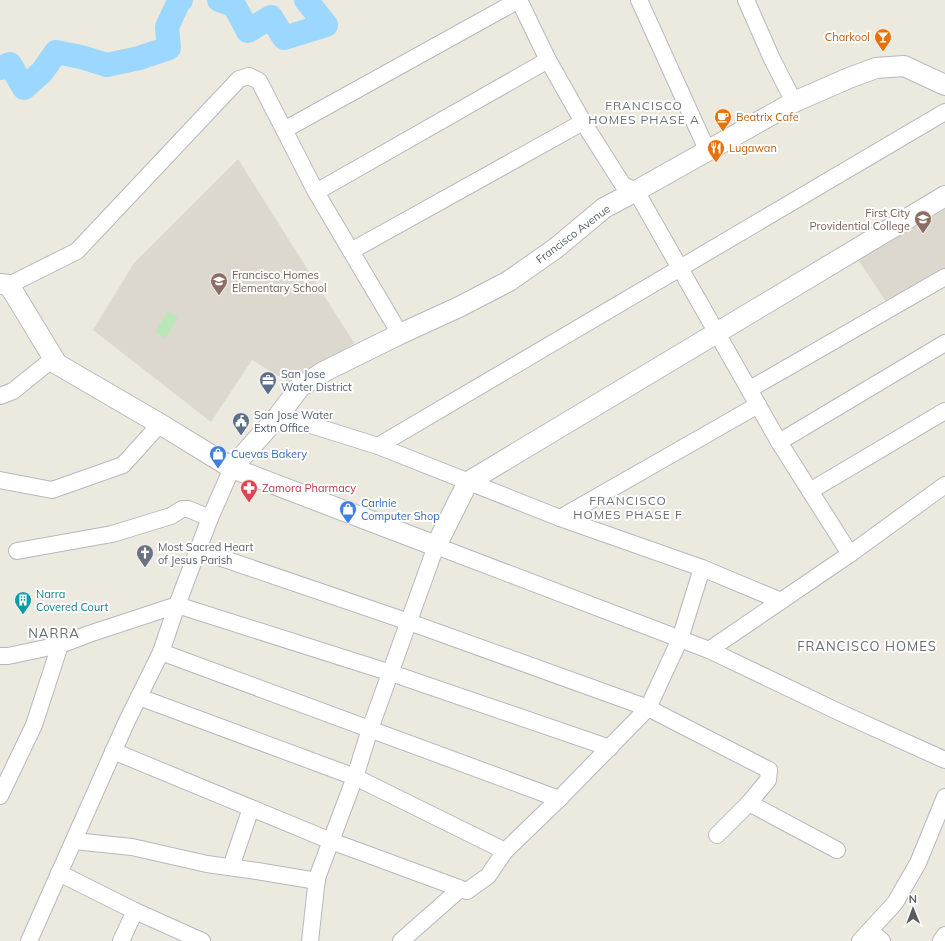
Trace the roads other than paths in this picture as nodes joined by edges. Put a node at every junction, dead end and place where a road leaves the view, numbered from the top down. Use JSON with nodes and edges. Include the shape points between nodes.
{"nodes":[{"id":1,"x":519,"y":0,"type":"edge"},
{"id":2,"x":639,"y":0,"type":"edge"},
{"id":3,"x":746,"y":0,"type":"edge"},
{"id":4,"x":548,"y":60,"type":"junction"},
{"id":5,"x":945,"y":85,"type":"edge"},
{"id":6,"x":794,"y":102,"type":"junction"},
{"id":7,"x":945,"y":112,"type":"edge"},
{"id":8,"x":583,"y":122,"type":"junction"},
{"id":9,"x":284,"y":130,"type":"junction"},
{"id":10,"x":708,"y":152,"type":"junction"},
{"id":11,"x":636,"y":191,"type":"junction"},
{"id":12,"x":316,"y":192,"type":"junction"},
{"id":13,"x":945,"y":196,"type":"edge"},
{"id":14,"x":351,"y":251,"type":"junction"},
{"id":15,"x":679,"y":268,"type":"junction"},
{"id":16,"x":945,"y":277,"type":"edge"},
{"id":17,"x":5,"y":285,"type":"edge"},
{"id":18,"x":717,"y":332,"type":"junction"},
{"id":19,"x":400,"y":334,"type":"junction"},
{"id":20,"x":945,"y":343,"type":"edge"},
{"id":21,"x":54,"y":358,"type":"junction"},
{"id":22,"x":750,"y":389,"type":"junction"},
{"id":23,"x":0,"y":396,"type":"edge"},
{"id":24,"x":758,"y":405,"type":"junction"},
{"id":25,"x":945,"y":411,"type":"edge"},
{"id":26,"x":279,"y":414,"type":"junction"},
{"id":27,"x":160,"y":424,"type":"junction"},
{"id":28,"x":779,"y":442,"type":"junction"},
{"id":29,"x":378,"y":446,"type":"junction"},
{"id":30,"x":232,"y":468,"type":"junction"},
{"id":31,"x":0,"y":480,"type":"edge"},
{"id":32,"x":468,"y":482,"type":"junction"},
{"id":33,"x":945,"y":485,"type":"edge"},
{"id":34,"x":810,"y":491,"type":"junction"},
{"id":35,"x":210,"y":518,"type":"junction"},
{"id":36,"x":560,"y":518,"type":"junction"},
{"id":37,"x":436,"y":546,"type":"junction"},
{"id":38,"x":198,"y":550,"type":"junction"},
{"id":39,"x":18,"y":551,"type":"dead end"},
{"id":40,"x":850,"y":554,"type":"junction"},
{"id":41,"x":702,"y":568,"type":"junction"},
{"id":42,"x":781,"y":601,"type":"junction"},
{"id":43,"x":177,"y":605,"type":"junction"},
{"id":44,"x":409,"y":622,"type":"junction"},
{"id":45,"x":680,"y":639,"type":"junction"},
{"id":46,"x":60,"y":645,"type":"junction"},
{"id":47,"x":709,"y":650,"type":"junction"},
{"id":48,"x":161,"y":652,"type":"junction"},
{"id":49,"x":0,"y":656,"type":"edge"},
{"id":50,"x":390,"y":673,"type":"junction"},
{"id":51,"x":139,"y":697,"type":"junction"},
{"id":52,"x":648,"y":708,"type":"junction"},
{"id":53,"x":370,"y":729,"type":"junction"},
{"id":54,"x":610,"y":748,"type":"junction"},
{"id":55,"x":113,"y":751,"type":"junction"},
{"id":56,"x":945,"y":760,"type":"edge"},
{"id":57,"x":355,"y":777,"type":"junction"},
{"id":58,"x":0,"y":796,"type":"edge"},
{"id":59,"x":945,"y":797,"type":"edge"},
{"id":60,"x":559,"y":799,"type":"junction"},
{"id":61,"x":749,"y":803,"type":"junction"},
{"id":62,"x":251,"y":808,"type":"junction"},
{"id":63,"x":717,"y":835,"type":"dead end"},
{"id":64,"x":74,"y":840,"type":"junction"},
{"id":65,"x":331,"y":841,"type":"junction"},
{"id":66,"x":837,"y":850,"type":"dead end"},
{"id":67,"x":505,"y":851,"type":"junction"},
{"id":68,"x":231,"y":867,"type":"junction"},
{"id":69,"x":59,"y":873,"type":"junction"},
{"id":70,"x":317,"y":881,"type":"junction"},
{"id":71,"x":460,"y":889,"type":"junction"},
{"id":72,"x":135,"y":911,"type":"junction"},
{"id":73,"x":945,"y":935,"type":"edge"},
{"id":74,"x":871,"y":938,"type":"edge"},
{"id":75,"x":29,"y":941,"type":"edge"},
{"id":76,"x":121,"y":941,"type":"edge"},
{"id":77,"x":202,"y":941,"type":"edge"},
{"id":78,"x":310,"y":941,"type":"edge"},
{"id":79,"x":401,"y":941,"type":"edge"},
{"id":80,"x":941,"y":941,"type":"edge"}],
"edges":[{"from":1,"to":4,"type":"street"},
{"from":1,"to":9,"type":"street"},
{"from":2,"to":10,"type":"street"},
{"from":3,"to":6,"type":"street"},
{"from":4,"to":8,"type":"street"},
{"from":4,"to":12,"type":"street"},
{"from":5,"to":6,"type":"street","name":"Francisco Avenue","via":[[904,66],[876,68]]},
{"from":6,"to":10,"type":"street","name":"Francisco Avenue"},
{"from":7,"to":15,"type":"street"},
{"from":8,"to":11,"type":"street","via":[[623,185]]},
{"from":8,"to":14,"type":"street"},
{"from":9,"to":12,"type":"street"},
{"from":9,"to":17,"type":"street","via":[[259,81],[249,76],[239,79],[77,251]]},
{"from":10,"to":11,"type":"street","name":"Francisco Avenue"},
{"from":11,"to":15,"type":"street"},
{"from":11,"to":19,"type":"street","name":"Francisco Avenue","via":[[604,208],[556,248],[509,281]]},
{"from":12,"to":14,"type":"street"},
{"from":13,"to":18,"type":"street"},
{"from":14,"to":19,"type":"street"},
{"from":15,"to":18,"type":"street"},
{"from":15,"to":29,"type":"street"},
{"from":16,"to":22,"type":"street"},
{"from":17,"to":21,"type":"street"},
{"from":18,"to":22,"type":"street"},
{"from":18,"to":32,"type":"street"},
{"from":19,"to":26,"type":"street","name":"Francisco Avenue","via":[[325,371],[300,387]]},
{"from":20,"to":28,"type":"street"},
{"from":21,"to":23,"type":"street","via":[[13,391]]},
{"from":21,"to":27,"type":"street","via":[[57,364]]},
{"from":22,"to":24,"type":"street"},
{"from":24,"to":28,"type":"street"},
{"from":24,"to":36,"type":"street"},
{"from":25,"to":34,"type":"street"},
{"from":26,"to":29,"type":"street"},
{"from":26,"to":30,"type":"street","name":"Francisco Avenue"},
{"from":27,"to":30,"type":"street"},
{"from":27,"to":31,"type":"street","via":[[123,465],[52,490]]},
{"from":28,"to":34,"type":"street"},
{"from":29,"to":32,"type":"street"},
{"from":30,"to":35,"type":"street"},
{"from":30,"to":37,"type":"street"},
{"from":32,"to":36,"type":"street"},
{"from":32,"to":37,"type":"street"},
{"from":33,"to":40,"type":"street"},
{"from":34,"to":40,"type":"street"},
{"from":35,"to":38,"type":"street"},
{"from":35,"to":39,"type":"street","via":[[182,509],[161,520],[112,534]]},
{"from":36,"to":41,"type":"street"},
{"from":37,"to":44,"type":"street"},
{"from":37,"to":45,"type":"street"},
{"from":38,"to":43,"type":"street"},
{"from":38,"to":44,"type":"street"},
{"from":40,"to":42,"type":"street"},
{"from":41,"to":42,"type":"street"},
{"from":41,"to":45,"type":"street"},
{"from":42,"to":47,"type":"street"},
{"from":43,"to":46,"type":"street"},
{"from":43,"to":48,"type":"street"},
{"from":43,"to":50,"type":"street"},
{"from":44,"to":50,"type":"street"},
{"from":44,"to":52,"type":"street"},
{"from":45,"to":47,"type":"street"},
{"from":45,"to":52,"type":"street"},
{"from":46,"to":49,"type":"street"},
{"from":46,"to":58,"type":"street","via":[[34,726]]},
{"from":47,"to":56,"type":"street"},
{"from":48,"to":51,"type":"street"},
{"from":48,"to":53,"type":"street"},
{"from":50,"to":53,"type":"street"},
{"from":50,"to":54,"type":"street"},
{"from":51,"to":55,"type":"street"},
{"from":51,"to":57,"type":"street"},
{"from":52,"to":54,"type":"street"},
{"from":52,"to":61,"type":"street","via":[[768,770],[768,780]]},
{"from":53,"to":57,"type":"street"},
{"from":53,"to":60,"type":"street"},
{"from":54,"to":60,"type":"street"},
{"from":55,"to":62,"type":"street"},
{"from":55,"to":64,"type":"street"},
{"from":57,"to":65,"type":"street"},
{"from":57,"to":67,"type":"street"},
{"from":59,"to":74,"type":"street","via":[[918,862],[895,903]]},
{"from":60,"to":67,"type":"street"},
{"from":61,"to":63,"type":"street"},
{"from":61,"to":66,"type":"street"},
{"from":62,"to":65,"type":"street"},
{"from":62,"to":68,"type":"street"},
{"from":64,"to":68,"type":"street"},
{"from":64,"to":69,"type":"street"},
{"from":65,"to":70,"type":"street"},
{"from":65,"to":71,"type":"street"},
{"from":67,"to":71,"type":"street","via":[[488,876],[467,891]]},
{"from":68,"to":70,"type":"street"},
{"from":69,"to":72,"type":"street"},
{"from":69,"to":75,"type":"street"},
{"from":70,"to":78,"type":"street"},
{"from":71,"to":79,"type":"street"},
{"from":72,"to":76,"type":"street"},
{"from":72,"to":77,"type":"street"},
{"from":73,"to":80,"type":"street"}]}
